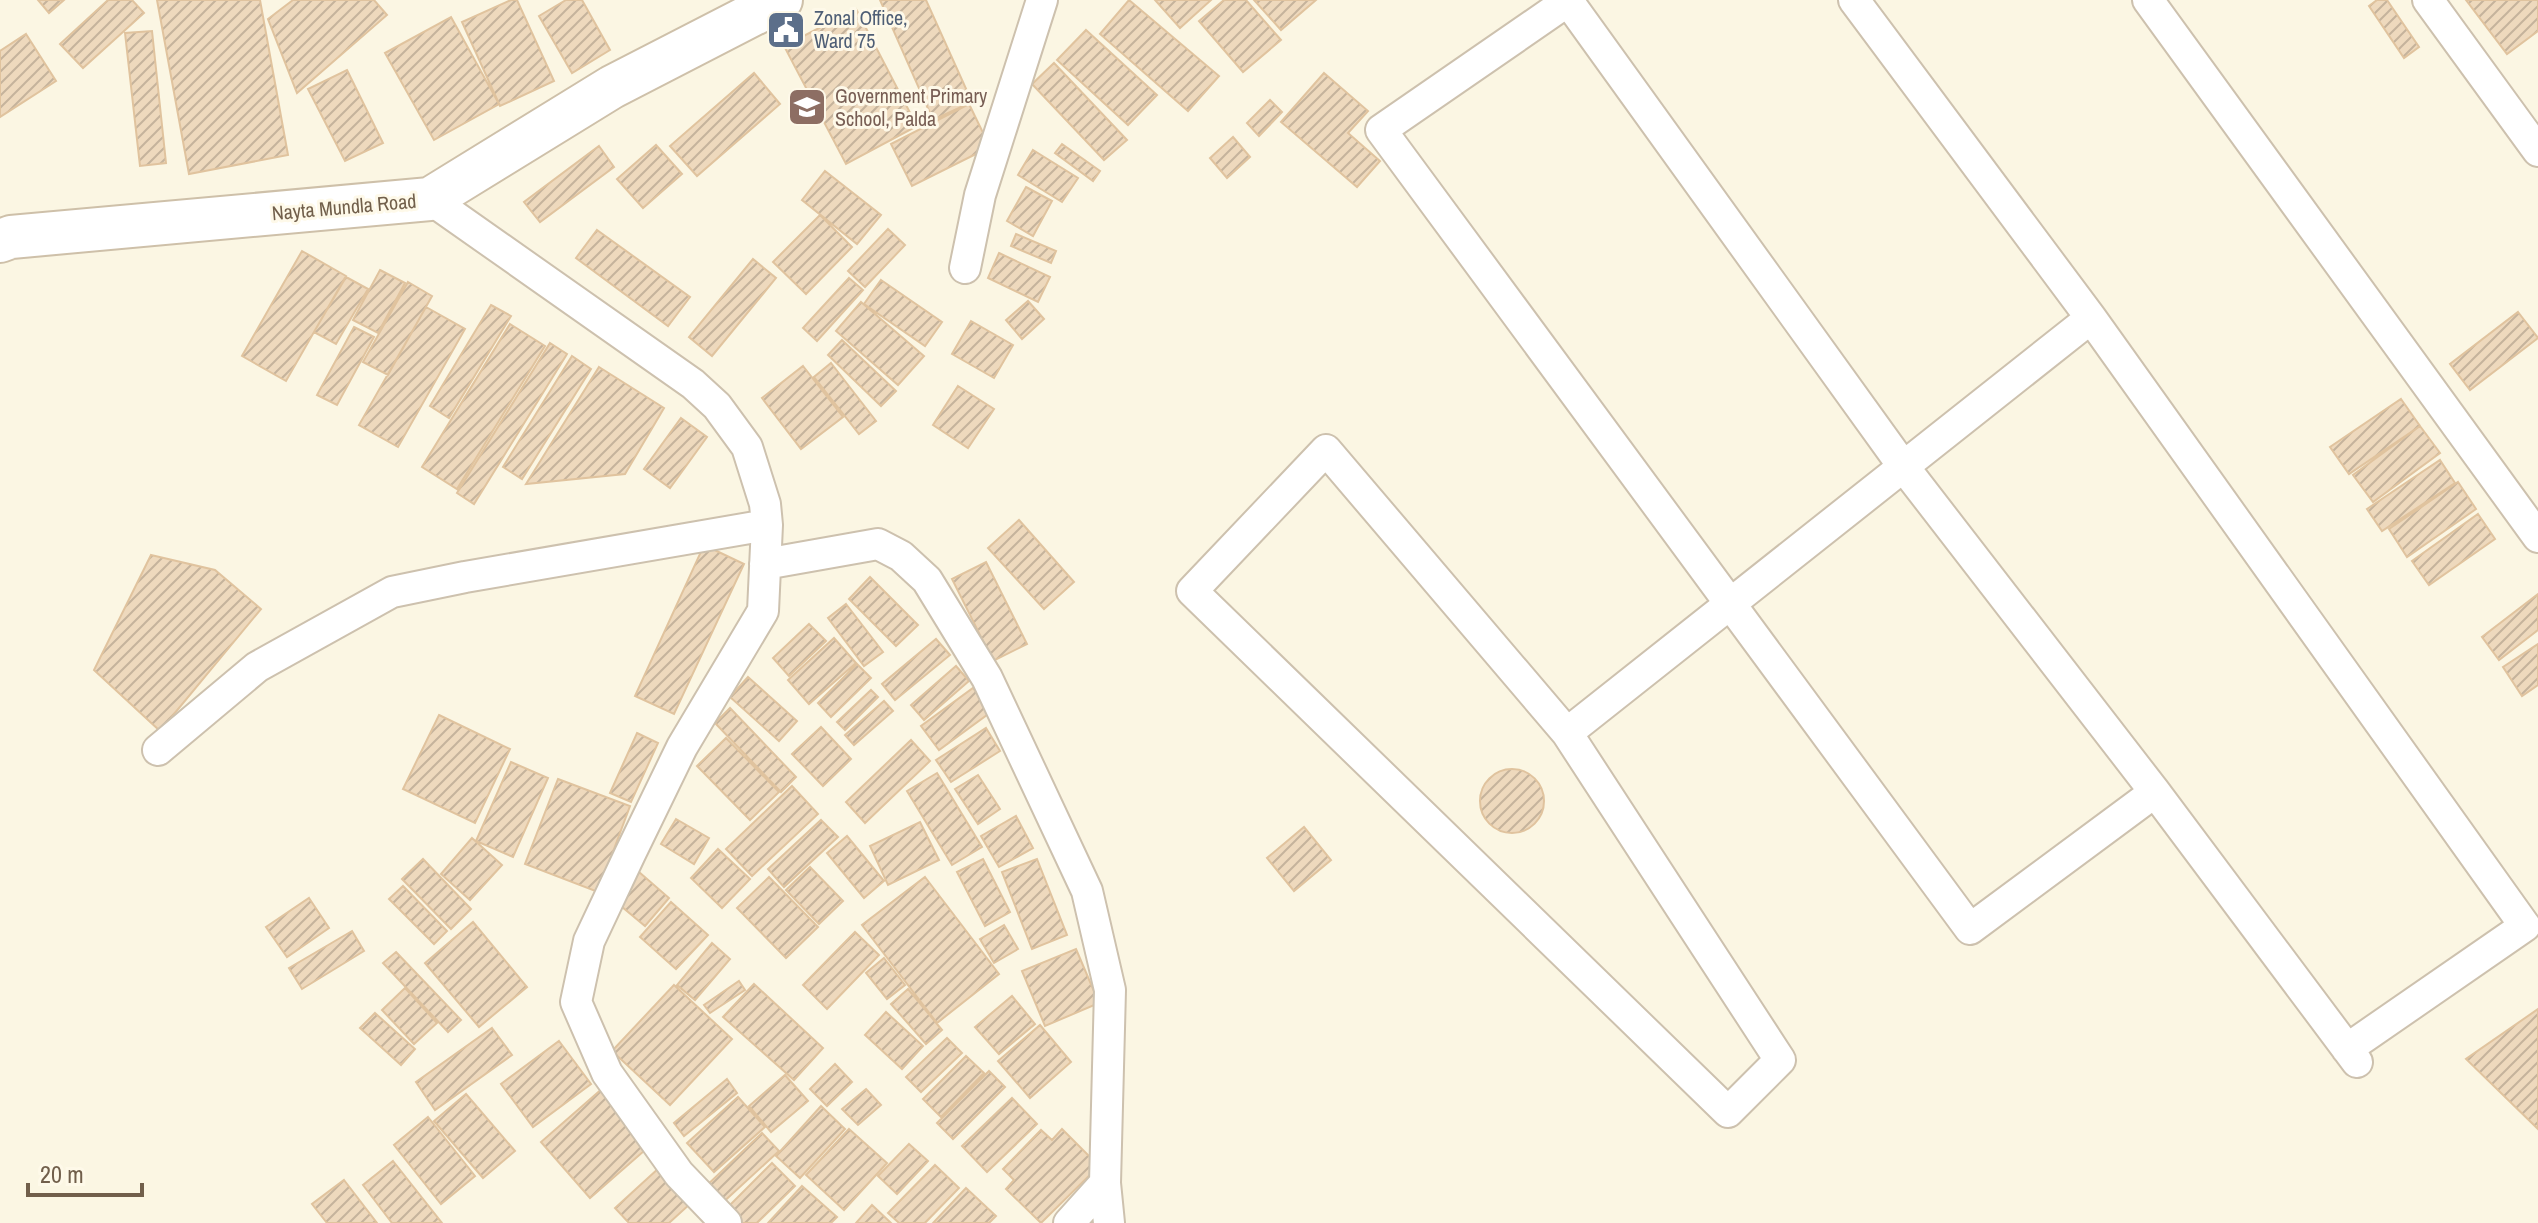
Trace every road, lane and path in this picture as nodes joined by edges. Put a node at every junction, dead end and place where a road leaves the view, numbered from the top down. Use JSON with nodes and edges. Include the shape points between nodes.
{"nodes":[{"id":1,"x":781,"y":0,"type":"edge"},
{"id":2,"x":1042,"y":0,"type":"edge"},
{"id":3,"x":1854,"y":0,"type":"edge"},
{"id":4,"x":2148,"y":0,"type":"edge"},
{"id":5,"x":2428,"y":0,"type":"edge"},
{"id":6,"x":1568,"y":1,"type":"edge"},
{"id":7,"x":2538,"y":151,"type":"edge"},
{"id":8,"x":430,"y":199,"type":"junction"},
{"id":9,"x":4,"y":234,"type":"edge"},
{"id":10,"x":965,"y":268,"type":"dead end"},
{"id":11,"x":2091,"y":318,"type":"junction"},
{"id":12,"x":1903,"y":466,"type":"junction"},
{"id":13,"x":766,"y":515,"type":"junction"},
{"id":14,"x":2535,"y":526,"type":"edge"},
{"id":15,"x":765,"y":564,"type":"junction"},
{"id":16,"x":1729,"y":603,"type":"junction"},
{"id":17,"x":1567,"y":733,"type":"junction"},
{"id":18,"x":158,"y":750,"type":"dead end"},
{"id":19,"x":2155,"y":792,"type":"junction"},
{"id":20,"x":2532,"y":924,"type":"edge"},
{"id":21,"x":1105,"y":1183,"type":"junction"},
{"id":22,"x":726,"y":1223,"type":"edge"},
{"id":23,"x":1069,"y":1223,"type":"edge"},
{"id":24,"x":1109,"y":1223,"type":"edge"}],
"edges":[{"from":1,"to":8,"type":"main road","name":"Nayta Mundla Road","via":[[612,87]]},
{"from":2,"to":10,"type":"street","via":[[980,195]]},
{"from":3,"to":11,"type":"street"},
{"from":4,"to":14,"type":"street"},
{"from":5,"to":7,"type":"street"},
{"from":6,"to":12,"type":"street"},
{"from":6,"to":16,"type":"street","via":[[1381,130]]},
{"from":8,"to":9,"type":"main road","name":"Nayta Mundla Road"},
{"from":8,"to":13,"type":"street","via":[[717,406],[747,447]]},
{"from":11,"to":12,"type":"street"},
{"from":11,"to":20,"type":"street"},
{"from":12,"to":16,"type":"street"},
{"from":12,"to":19,"type":"street"},
{"from":13,"to":15,"type":"street"},
{"from":13,"to":18,"type":"street","via":[[392,592],[257,667]]},
{"from":15,"to":21,"type":"street","via":[[878,544],[927,580],[987,678],[1087,891],[1110,990]]},
{"from":15,"to":22,"type":"street","via":[[763,611],[682,747],[636,841],[589,941],[576,1002],[607,1073],[679,1174]]},
{"from":16,"to":17,"type":"street"},
{"from":16,"to":19,"type":"street","via":[[1970,929]]},
{"from":17,"to":17,"type":"street","via":[[1326,450],[1192,591],[1728,1112],[1780,1060]]},
{"from":19,"to":20,"type":"street","via":[[2352,1055]]},
{"from":21,"to":23,"type":"street"},
{"from":21,"to":24,"type":"street"}]}
